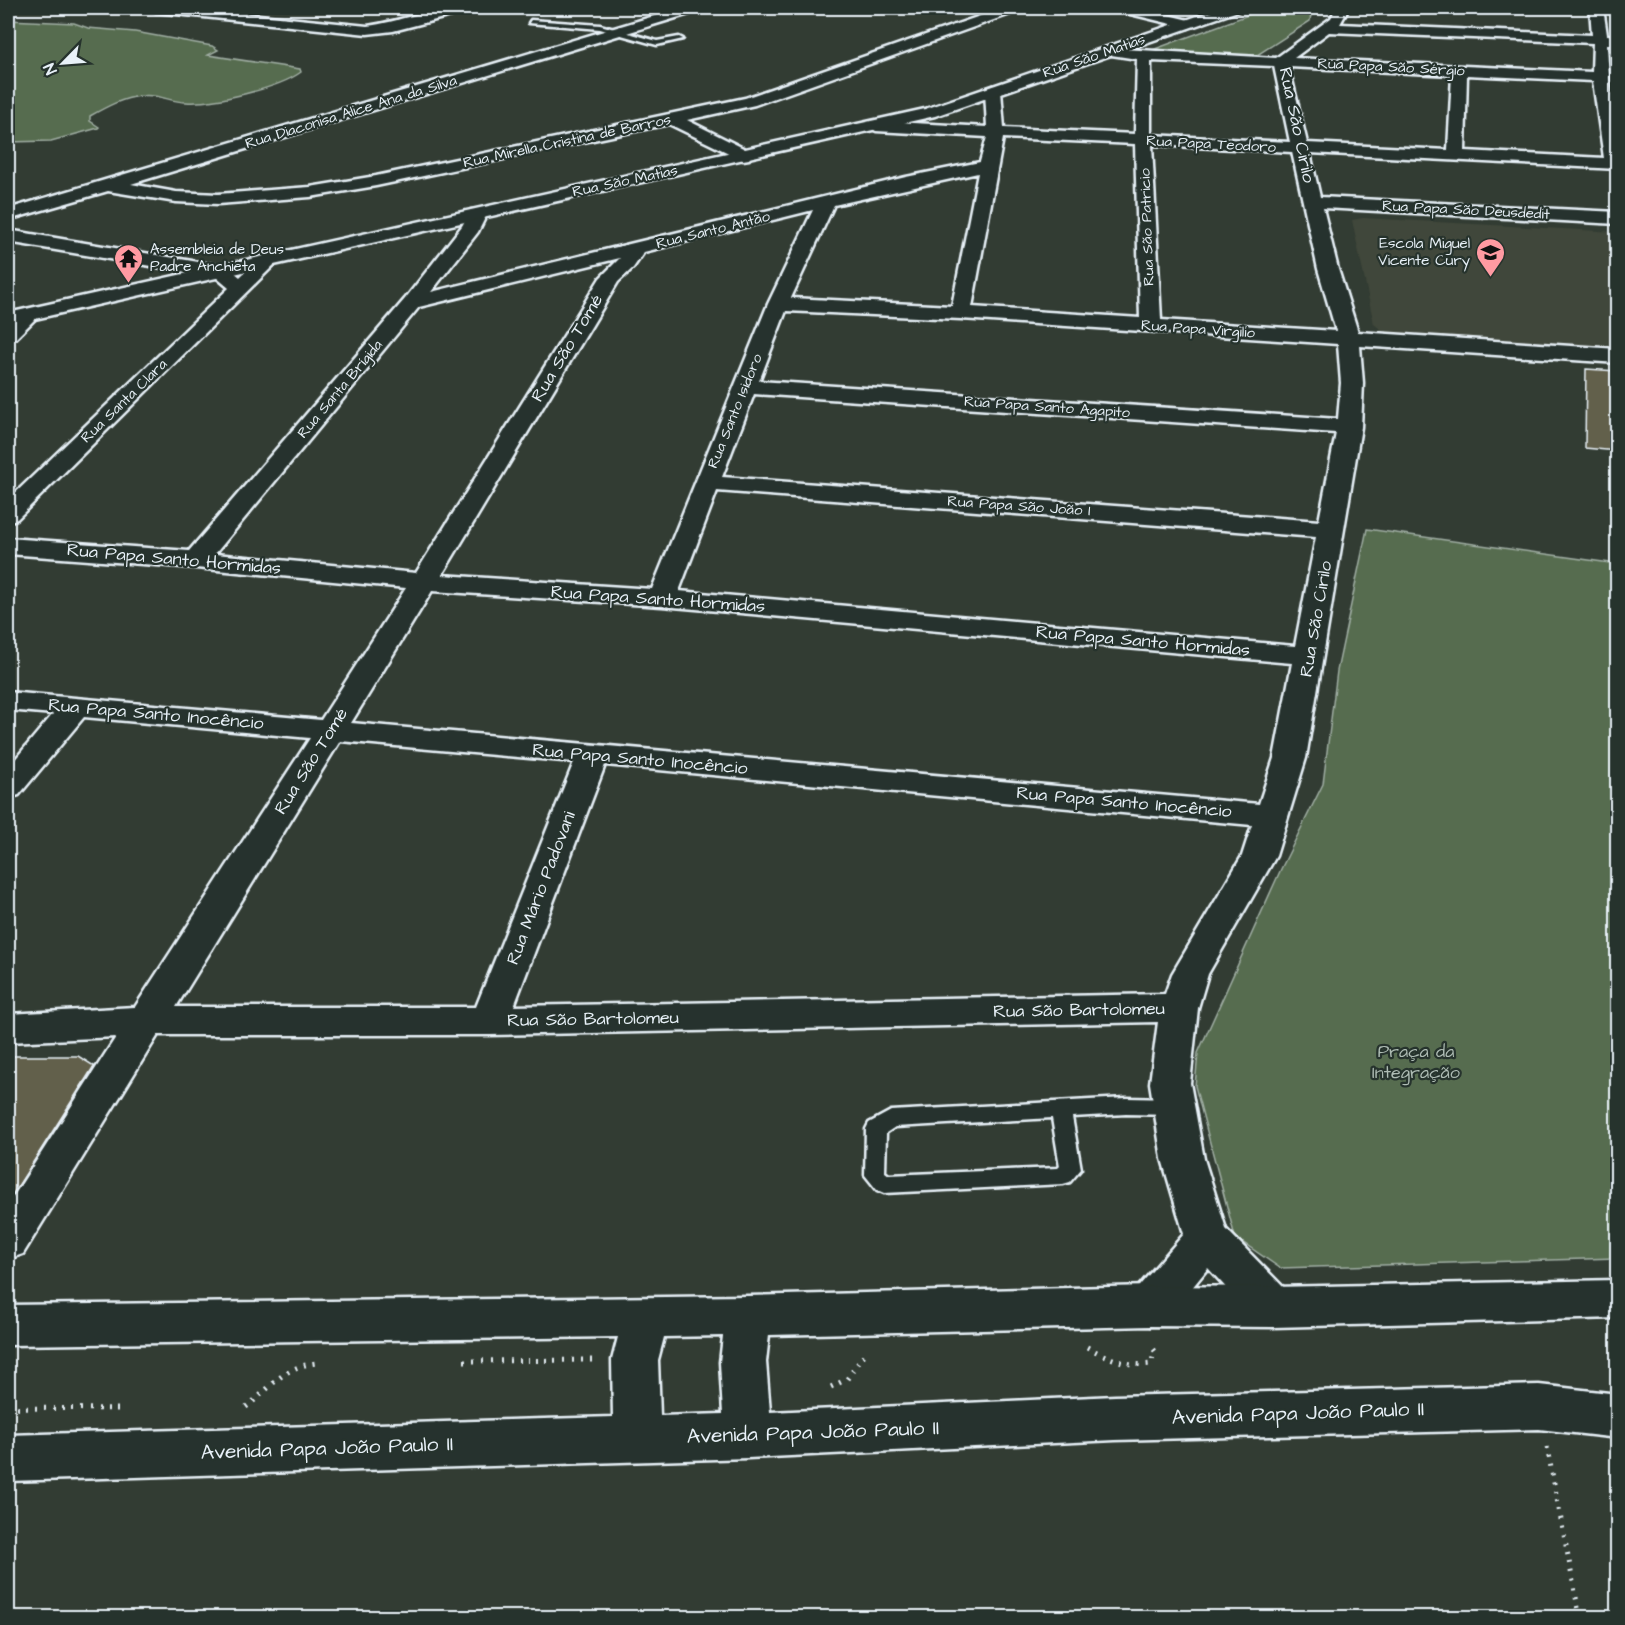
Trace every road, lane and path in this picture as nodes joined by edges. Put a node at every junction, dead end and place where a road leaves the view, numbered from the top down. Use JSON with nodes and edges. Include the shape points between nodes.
{"nodes":[{"id":1,"x":156,"y":8,"type":"edge"},
{"id":2,"x":425,"y":8,"type":"edge"},
{"id":3,"x":694,"y":8,"type":"edge"},
{"id":4,"x":1014,"y":8,"type":"edge"},
{"id":5,"x":1123,"y":8,"type":"edge"},
{"id":6,"x":1233,"y":8,"type":"edge"},
{"id":7,"x":1597,"y":8,"type":"edge"},
{"id":8,"x":459,"y":9,"type":"edge"},
{"id":9,"x":1470,"y":16,"type":"dead end"},
{"id":10,"x":1334,"y":17,"type":"edge"},
{"id":11,"x":531,"y":22,"type":"dead end"},
{"id":12,"x":1188,"y":24,"type":"junction"},
{"id":13,"x":616,"y":31,"type":"junction"},
{"id":14,"x":1468,"y":33,"type":"junction"},
{"id":15,"x":679,"y":39,"type":"dead end"},
{"id":16,"x":1600,"y":39,"type":"junction"},
{"id":17,"x":1617,"y":40,"type":"edge"},
{"id":18,"x":1110,"y":51,"type":"junction"},
{"id":19,"x":1144,"y":56,"type":"junction"},
{"id":20,"x":1280,"y":62,"type":"junction"},
{"id":21,"x":1460,"y":71,"type":"junction"},
{"id":22,"x":1600,"y":77,"type":"junction"},
{"id":23,"x":993,"y":91,"type":"junction"},
{"id":24,"x":672,"y":119,"type":"junction"},
{"id":25,"x":876,"y":126,"type":"junction"},
{"id":26,"x":996,"y":133,"type":"junction"},
{"id":27,"x":1143,"y":141,"type":"junction"},
{"id":28,"x":1300,"y":148,"type":"junction"},
{"id":29,"x":743,"y":155,"type":"junction"},
{"id":30,"x":1456,"y":156,"type":"junction"},
{"id":31,"x":1616,"y":164,"type":"edge"},
{"id":32,"x":986,"y":174,"type":"junction"},
{"id":33,"x":107,"y":185,"type":"junction"},
{"id":34,"x":1314,"y":202,"type":"junction"},
{"id":35,"x":826,"y":203,"type":"junction"},
{"id":36,"x":477,"y":214,"type":"junction"},
{"id":37,"x":779,"y":214,"type":"junction"},
{"id":38,"x":8,"y":215,"type":"edge"},
{"id":39,"x":1617,"y":218,"type":"edge"},
{"id":40,"x":815,"y":227,"type":"junction"},
{"id":41,"x":8,"y":236,"type":"edge"},
{"id":42,"x":636,"y":249,"type":"junction"},
{"id":43,"x":268,"y":261,"type":"joint"},
{"id":44,"x":582,"y":262,"type":"junction"},
{"id":45,"x":433,"y":275,"type":"junction"},
{"id":46,"x":610,"y":278,"type":"junction"},
{"id":47,"x":231,"y":279,"type":"junction"},
{"id":48,"x":484,"y":284,"type":"junction"},
{"id":49,"x":412,"y":303,"type":"junction"},
{"id":50,"x":778,"y":304,"type":"junction"},
{"id":51,"x":961,"y":313,"type":"junction"},
{"id":52,"x":18,"y":317,"type":"edge"},
{"id":53,"x":1151,"y":326,"type":"junction"},
{"id":54,"x":8,"y":333,"type":"edge"},
{"id":55,"x":1349,"y":339,"type":"junction"},
{"id":56,"x":1617,"y":356,"type":"edge"},
{"id":57,"x":745,"y":387,"type":"junction"},
{"id":58,"x":1349,"y":427,"type":"junction"},
{"id":59,"x":707,"y":483,"type":"junction"},
{"id":60,"x":8,"y":514,"type":"edge"},
{"id":61,"x":1331,"y":530,"type":"junction"},
{"id":62,"x":8,"y":546,"type":"edge"},
{"id":63,"x":196,"y":560,"type":"junction"},
{"id":64,"x":424,"y":582,"type":"junction"},
{"id":65,"x":662,"y":598,"type":"junction"},
{"id":66,"x":1309,"y":656,"type":"junction"},
{"id":67,"x":8,"y":701,"type":"edge"},
{"id":68,"x":76,"y":707,"type":"junction"},
{"id":69,"x":331,"y":731,"type":"junction"},
{"id":70,"x":593,"y":755,"type":"junction"},
{"id":71,"x":8,"y":788,"type":"edge"},
{"id":72,"x":1272,"y":816,"type":"junction"},
{"id":73,"x":1179,"y":1008,"type":"junction"},
{"id":74,"x":146,"y":1021,"type":"junction"},
{"id":75,"x":489,"y":1021,"type":"junction"},
{"id":76,"x":8,"y":1028,"type":"edge"},
{"id":77,"x":1174,"y":1107,"type":"junction"},
{"id":78,"x":1061,"y":1109,"type":"junction"},
{"id":79,"x":1207,"y":1238,"type":"junction"},
{"id":80,"x":8,"y":1241,"type":"edge"},
{"id":81,"x":1617,"y":1299,"type":"edge"},
{"id":82,"x":1150,"y":1306,"type":"junction"},
{"id":83,"x":1273,"y":1307,"type":"junction"},
{"id":84,"x":748,"y":1316,"type":"junction"},
{"id":85,"x":646,"y":1317,"type":"junction"},
{"id":86,"x":8,"y":1325,"type":"edge"},
{"id":87,"x":877,"y":1350,"type":"dead end"},
{"id":88,"x":635,"y":1360,"type":"junction"},
{"id":89,"x":456,"y":1361,"type":"dead end"},
{"id":90,"x":324,"y":1363,"type":"dead end"},
{"id":91,"x":820,"y":1388,"type":"dead end"},
{"id":92,"x":8,"y":1407,"type":"edge"},
{"id":93,"x":1539,"y":1407,"type":"junction"},
{"id":94,"x":127,"y":1409,"type":"dead end"},
{"id":95,"x":234,"y":1409,"type":"dead end"},
{"id":96,"x":1617,"y":1416,"type":"edge"},
{"id":97,"x":748,"y":1436,"type":"junction"},
{"id":98,"x":637,"y":1439,"type":"junction"},
{"id":99,"x":8,"y":1458,"type":"edge"},
{"id":100,"x":1580,"y":1617,"type":"edge"}],
"edges":[{"from":1,"to":8,"type":"street","via":[[353,30],[393,27]]},
{"from":2,"to":8,"type":"street"},
{"from":3,"to":13,"type":"street","name":"Rua Diaconisa Alice Ana da Silva"},
{"from":4,"to":24,"type":"street","name":"Rua Mirella Cristina de Barros","via":[[775,94]]},
{"from":5,"to":12,"type":"street"},
{"from":6,"to":12,"type":"street","name":"Rua São Matias"},
{"from":7,"to":16,"type":"street"},
{"from":9,"to":14,"type":"street"},
{"from":10,"to":14,"type":"street"},
{"from":10,"to":20,"type":"street","name":"Rua São Cirilo"},
{"from":11,"to":13,"type":"lane","via":[[579,24]]},
{"from":12,"to":18,"type":"street","name":"Rua São Matias"},
{"from":13,"to":15,"type":"lane","via":[[657,43]]},
{"from":13,"to":33,"type":"street","name":"Rua Diaconisa Alice Ana da Silva"},
{"from":14,"to":16,"type":"street"},
{"from":16,"to":17,"type":"street"},
{"from":16,"to":22,"type":"street"},
{"from":18,"to":19,"type":"street","name":"Rua Papa São Sérgio"},
{"from":18,"to":23,"type":"street","name":"Rua São Matias"},
{"from":19,"to":20,"type":"street","name":"Rua Papa São Sérgio"},
{"from":19,"to":27,"type":"street","name":"Rua São Patricio"},
{"from":20,"to":21,"type":"street","name":"Rua Papa São Sérgio"},
{"from":20,"to":28,"type":"street","name":"Rua São Cirilo"},
{"from":21,"to":22,"type":"street","name":"Rua Papa São Sérgio"},
{"from":21,"to":30,"type":"street"},
{"from":22,"to":31,"type":"street"},
{"from":23,"to":25,"type":"street","name":"Rua São Matias"},
{"from":23,"to":26,"type":"street"},
{"from":24,"to":29,"type":"street"},
{"from":24,"to":33,"type":"street","name":"Rua Mirella Cristina de Barros","via":[[310,192],[218,199],[176,197]]},
{"from":25,"to":26,"type":"street","name":"Rua Papa Teodoro"},
{"from":25,"to":29,"type":"street","name":"Rua São Matias"},
{"from":26,"to":27,"type":"street","name":"Rua Papa Teodoro"},
{"from":26,"to":32,"type":"street"},
{"from":27,"to":28,"type":"street","name":"Rua Papa Teodoro"},
{"from":27,"to":53,"type":"street","name":"Rua São Patricio"},
{"from":28,"to":30,"type":"street","name":"Rua Papa Teodoro"},
{"from":28,"to":34,"type":"street","name":"Rua São Cirilo"},
{"from":29,"to":36,"type":"street","name":"Rua São Matias"},
{"from":30,"to":31,"type":"street","name":"Rua Papa Teodoro"},
{"from":32,"to":35,"type":"street","name":"Rua Santo Antão","via":[[940,174]]},
{"from":32,"to":51,"type":"street"},
{"from":33,"to":38,"type":"street","name":"Rua Diaconisa Alice Ana da Silva"},
{"from":34,"to":39,"type":"street","name":"Rua Papa São Deusdedit"},
{"from":34,"to":55,"type":"street","name":"Rua São Cirilo","via":[[1328,269]]},
{"from":35,"to":37,"type":"street","name":"Rua Santo Antão"},
{"from":35,"to":40,"type":"street","name":"Rua Santo Isidoro"},
{"from":36,"to":43,"type":"street","name":"Rua São Matias"},
{"from":36,"to":45,"type":"street","name":"Rua Santa Brígida","via":[[471,228]]},
{"from":37,"to":40,"type":"street"},
{"from":37,"to":42,"type":"street","name":"Rua Santo Antão"},
{"from":40,"to":50,"type":"street","name":"Rua Santo Isidoro"},
{"from":41,"to":47,"type":"street"},
{"from":42,"to":44,"type":"street","name":"Rua Santo Antão"},
{"from":42,"to":46,"type":"street","name":"Rua São Tomé"},
{"from":43,"to":47,"type":"street","name":"Rua Santa Clara"},
{"from":44,"to":46,"type":"street","name":"Rua São Tomé"},
{"from":44,"to":48,"type":"street","name":"Rua Santo Antão"},
{"from":45,"to":48,"type":"street","name":"Rua Santo Antão"},
{"from":45,"to":49,"type":"street","name":"Rua Santa Brígida"},
{"from":46,"to":64,"type":"street","name":"Rua São Tomé"},
{"from":47,"to":52,"type":"street"},
{"from":47,"to":60,"type":"street","name":"Rua Santa Clara"},
{"from":48,"to":49,"type":"street","name":"Rua Santo Antão"},
{"from":49,"to":63,"type":"street","name":"Rua Santa Brígida"},
{"from":50,"to":51,"type":"street","name":"Rua Papa Virgilio"},
{"from":50,"to":57,"type":"street","name":"Rua Santo Isidoro"},
{"from":51,"to":53,"type":"street","name":"Rua Papa Virgilio"},
{"from":52,"to":54,"type":"street"},
{"from":53,"to":55,"type":"street","name":"Rua Papa Virgilio"},
{"from":55,"to":56,"type":"street","name":"Rua Papa Virgilio"},
{"from":55,"to":58,"type":"street","name":"Rua São Cirilo"},
{"from":57,"to":58,"type":"street","name":"Rua Papa Santo Agapito"},
{"from":57,"to":59,"type":"street","name":"Rua Santo Isidoro"},
{"from":58,"to":61,"type":"street","name":"Rua São Cirilo"},
{"from":59,"to":61,"type":"street","name":"Rua Papa São João I"},
{"from":59,"to":65,"type":"street","name":"Rua Santo Isidoro"},
{"from":61,"to":66,"type":"street","name":"Rua São Cirilo"},
{"from":62,"to":63,"type":"street","name":"Rua Papa Santo Hormidas"},
{"from":63,"to":64,"type":"street","name":"Rua Papa Santo Hormidas"},
{"from":64,"to":65,"type":"street","name":"Rua Papa Santo Hormidas"},
{"from":64,"to":69,"type":"street","name":"Rua São Tomé"},
{"from":65,"to":66,"type":"street","name":"Rua Papa Santo Hormidas"},
{"from":66,"to":72,"type":"street","name":"Rua São Cirilo","via":[[1290,758]]},
{"from":67,"to":68,"type":"street","name":"Rua Papa Santo Inocêncio"},
{"from":68,"to":69,"type":"street","name":"Rua Papa Santo Inocêncio"},
{"from":68,"to":71,"type":"street"},
{"from":69,"to":70,"type":"street","name":"Rua Papa Santo Inocêncio"},
{"from":69,"to":74,"type":"street","name":"Rua São Tomé"},
{"from":70,"to":72,"type":"street","name":"Rua Papa Santo Inocêncio"},
{"from":70,"to":75,"type":"street","name":"Rua Mário Padovani"},
{"from":72,"to":73,"type":"street","name":"Rua São Cirilo","via":[[1259,856],[1190,974]]},
{"from":73,"to":75,"type":"street","name":"Rua São Bartolomeu"},
{"from":73,"to":77,"type":"street","name":"Rua São Cirilo","via":[[1170,1083]]},
{"from":74,"to":75,"type":"street","name":"Rua São Bartolomeu"},
{"from":74,"to":76,"type":"street","name":"Rua São Bartolomeu"},
{"from":74,"to":80,"type":"street","name":"Rua São Tomé"},
{"from":77,"to":78,"type":"lane"},
{"from":77,"to":79,"type":"street","name":"Rua São Cirilo","via":[[1183,1159]]},
{"from":78,"to":78,"type":"lane","via":[[1071,1169],[1063,1176],[884,1184],[875,1175],[876,1129],[891,1119]]},
{"from":79,"to":82,"type":"street"},
{"from":79,"to":83,"type":"street","name":"Rua São Cirilo"},
{"from":81,"to":83,"type":"street"},
{"from":82,"to":83,"type":"street"},
{"from":82,"to":84,"type":"street"},
{"from":84,"to":85,"type":"street"},
{"from":84,"to":97,"type":"street","via":[[743,1362]]},
{"from":85,"to":86,"type":"street"},
{"from":85,"to":88,"type":"street"},
{"from":87,"to":91,"type":"path","via":[[864,1355],[847,1379]]},
{"from":88,"to":89,"type":"path"},
{"from":88,"to":98,"type":"street"},
{"from":90,"to":95,"type":"path","via":[[298,1364],[284,1372],[258,1400]]},
{"from":92,"to":94,"type":"path"},
{"from":93,"to":96,"type":"street","name":"Avenida Papa João Paulo II"},
{"from":93,"to":97,"type":"street","name":"Avenida Papa João Paulo II","via":[[1115,1418]]},
{"from":93,"to":100,"type":"path"},
{"from":97,"to":98,"type":"street","name":"Avenida Papa João Paulo II"},
{"from":98,"to":99,"type":"street","name":"Avenida Papa João Paulo II"}]}
